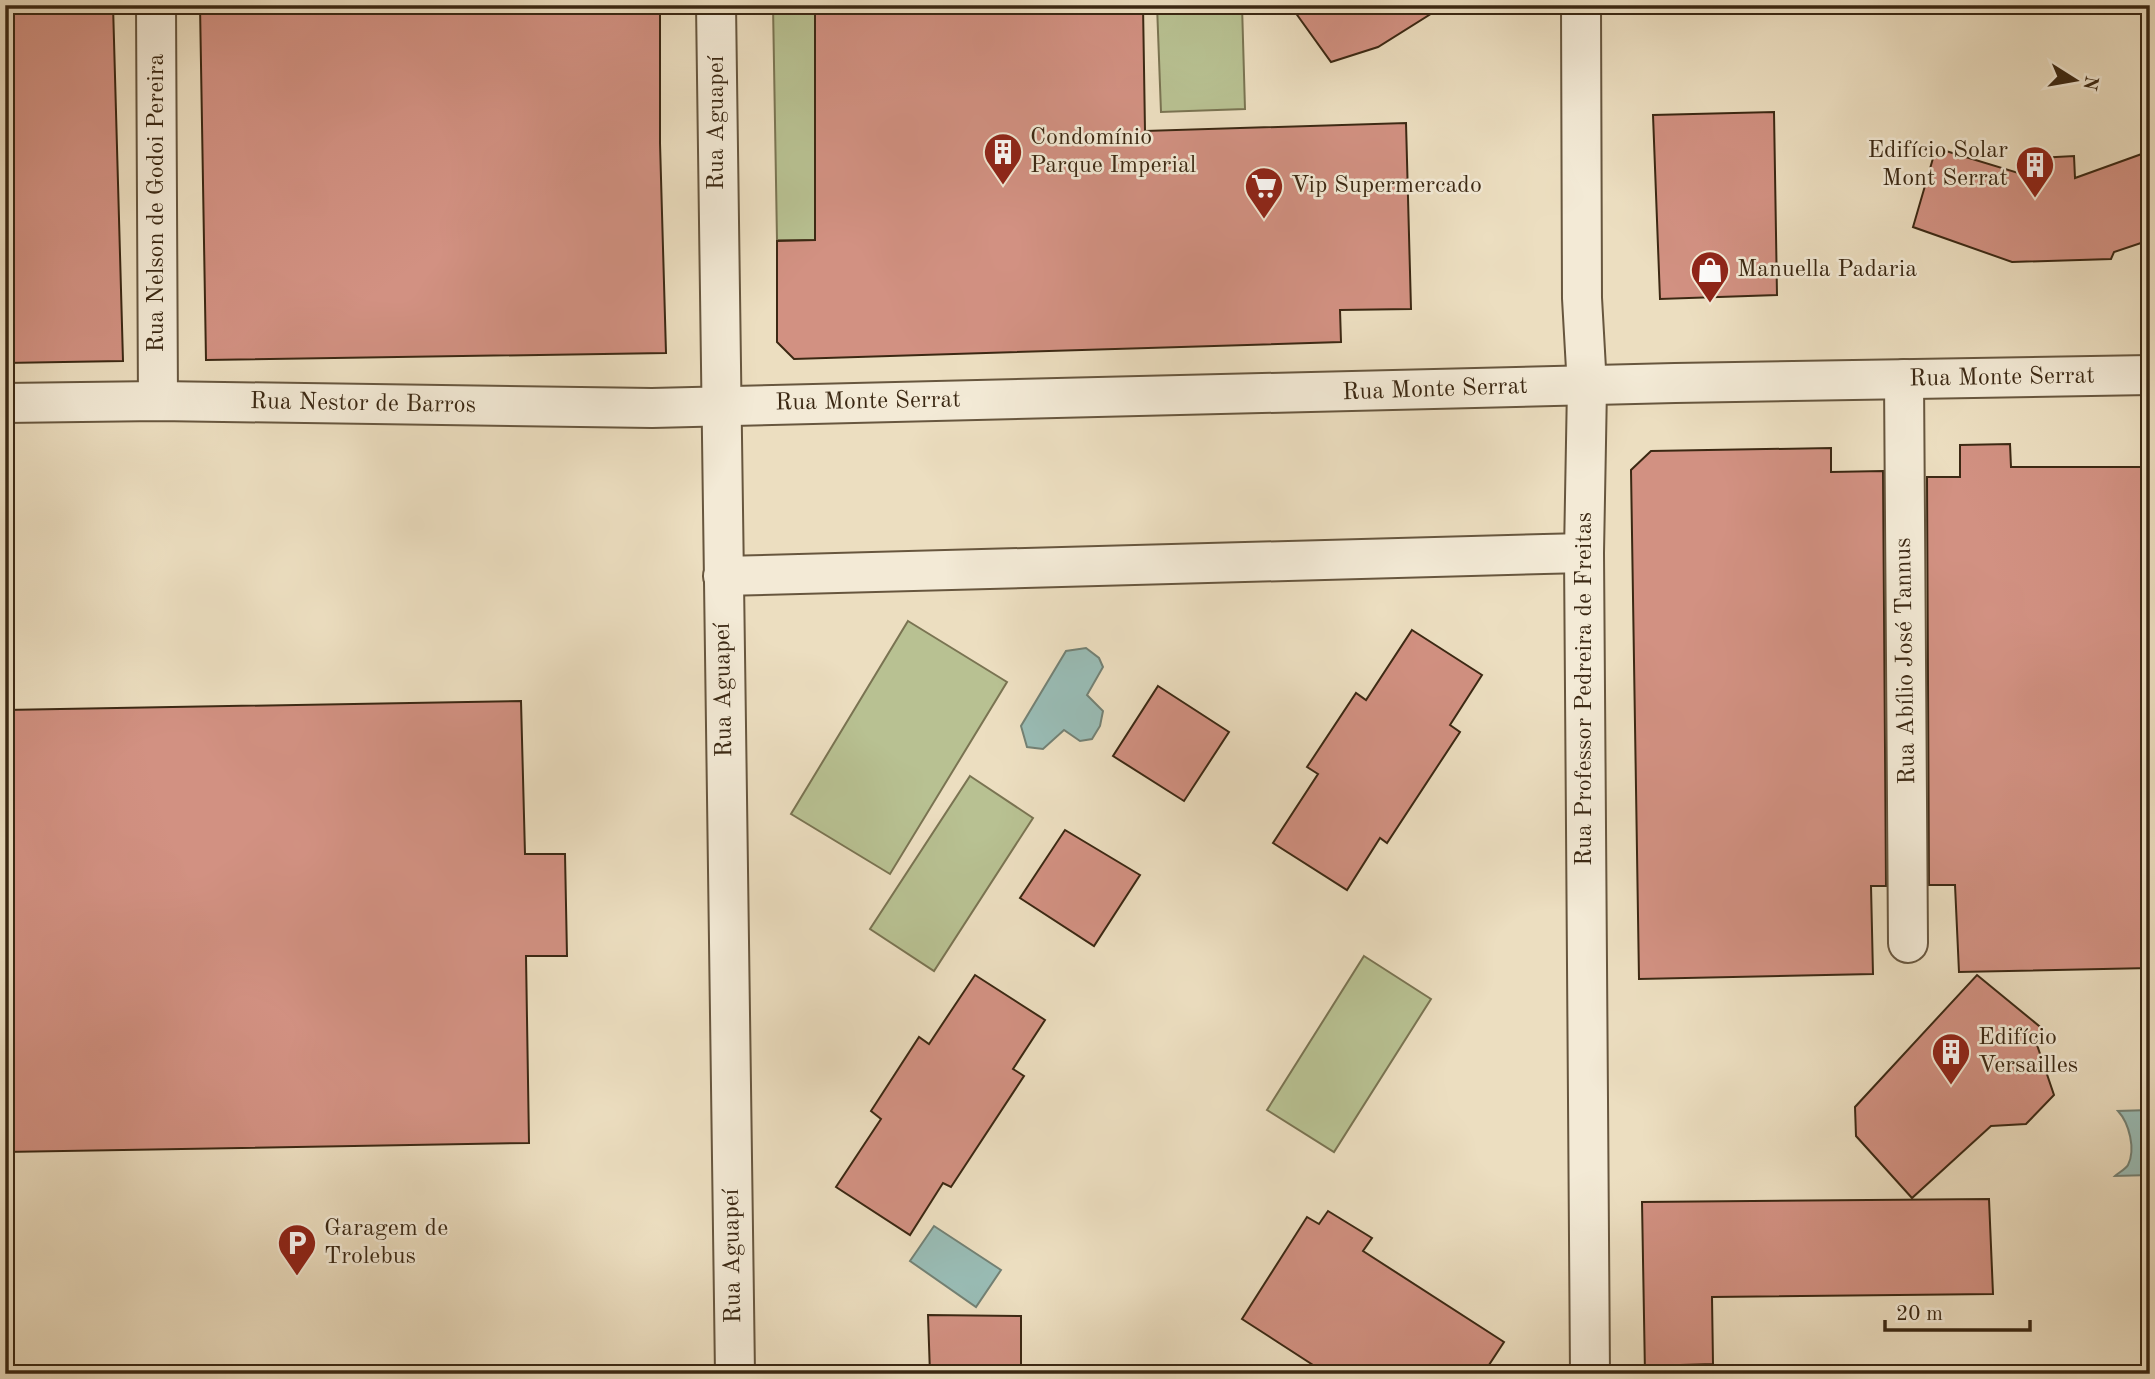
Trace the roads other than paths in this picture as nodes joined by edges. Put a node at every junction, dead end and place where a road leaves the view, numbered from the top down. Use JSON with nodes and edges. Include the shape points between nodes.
{"nodes":[{"id":1,"x":156,"y":5,"type":"edge"},
{"id":2,"x":716,"y":5,"type":"edge"},
{"id":3,"x":1581,"y":5,"type":"edge"},
{"id":4,"x":2150,"y":375,"type":"edge"},
{"id":5,"x":1903,"y":379,"type":"junction"},
{"id":6,"x":1587,"y":387,"type":"junction"},
{"id":7,"x":158,"y":401,"type":"junction"},
{"id":8,"x":5,"y":403,"type":"edge"},
{"id":9,"x":720,"y":406,"type":"junction"},
{"id":10,"x":1584,"y":553,"type":"junction"},
{"id":11,"x":723,"y":576,"type":"junction"},
{"id":12,"x":1908,"y":943,"type":"dead end"},
{"id":13,"x":735,"y":1374,"type":"edge"},
{"id":14,"x":1590,"y":1374,"type":"edge"}],
"edges":[{"from":1,"to":7,"type":"street","name":"Rua Nelson de Godoi Pereira"},
{"from":2,"to":9,"type":"street","name":"Rua Aguapeí"},
{"from":3,"to":6,"type":"street","name":"Rua Professor Pedreira de Freitas","via":[[1582,298]]},
{"from":4,"to":5,"type":"street","name":"Rua Monte Serrat"},
{"from":5,"to":6,"type":"street","name":"Rua Monte Serrat"},
{"from":5,"to":12,"type":"street","name":"Rua Abílio José Tannus"},
{"from":6,"to":9,"type":"street","name":"Rua Monte Serrat"},
{"from":6,"to":10,"type":"street","name":"Rua Professor Pedreira de Freitas"},
{"from":7,"to":8,"type":"street","name":"Rua Nestor de Barros"},
{"from":7,"to":9,"type":"street","name":"Rua Nestor de Barros"},
{"from":9,"to":11,"type":"street","name":"Rua Aguapeí"},
{"from":10,"to":11,"type":"street"},
{"from":10,"to":14,"type":"street","name":"Rua Professor Pedreira de Freitas"},
{"from":11,"to":13,"type":"street","name":"Rua Aguapeí"}]}
